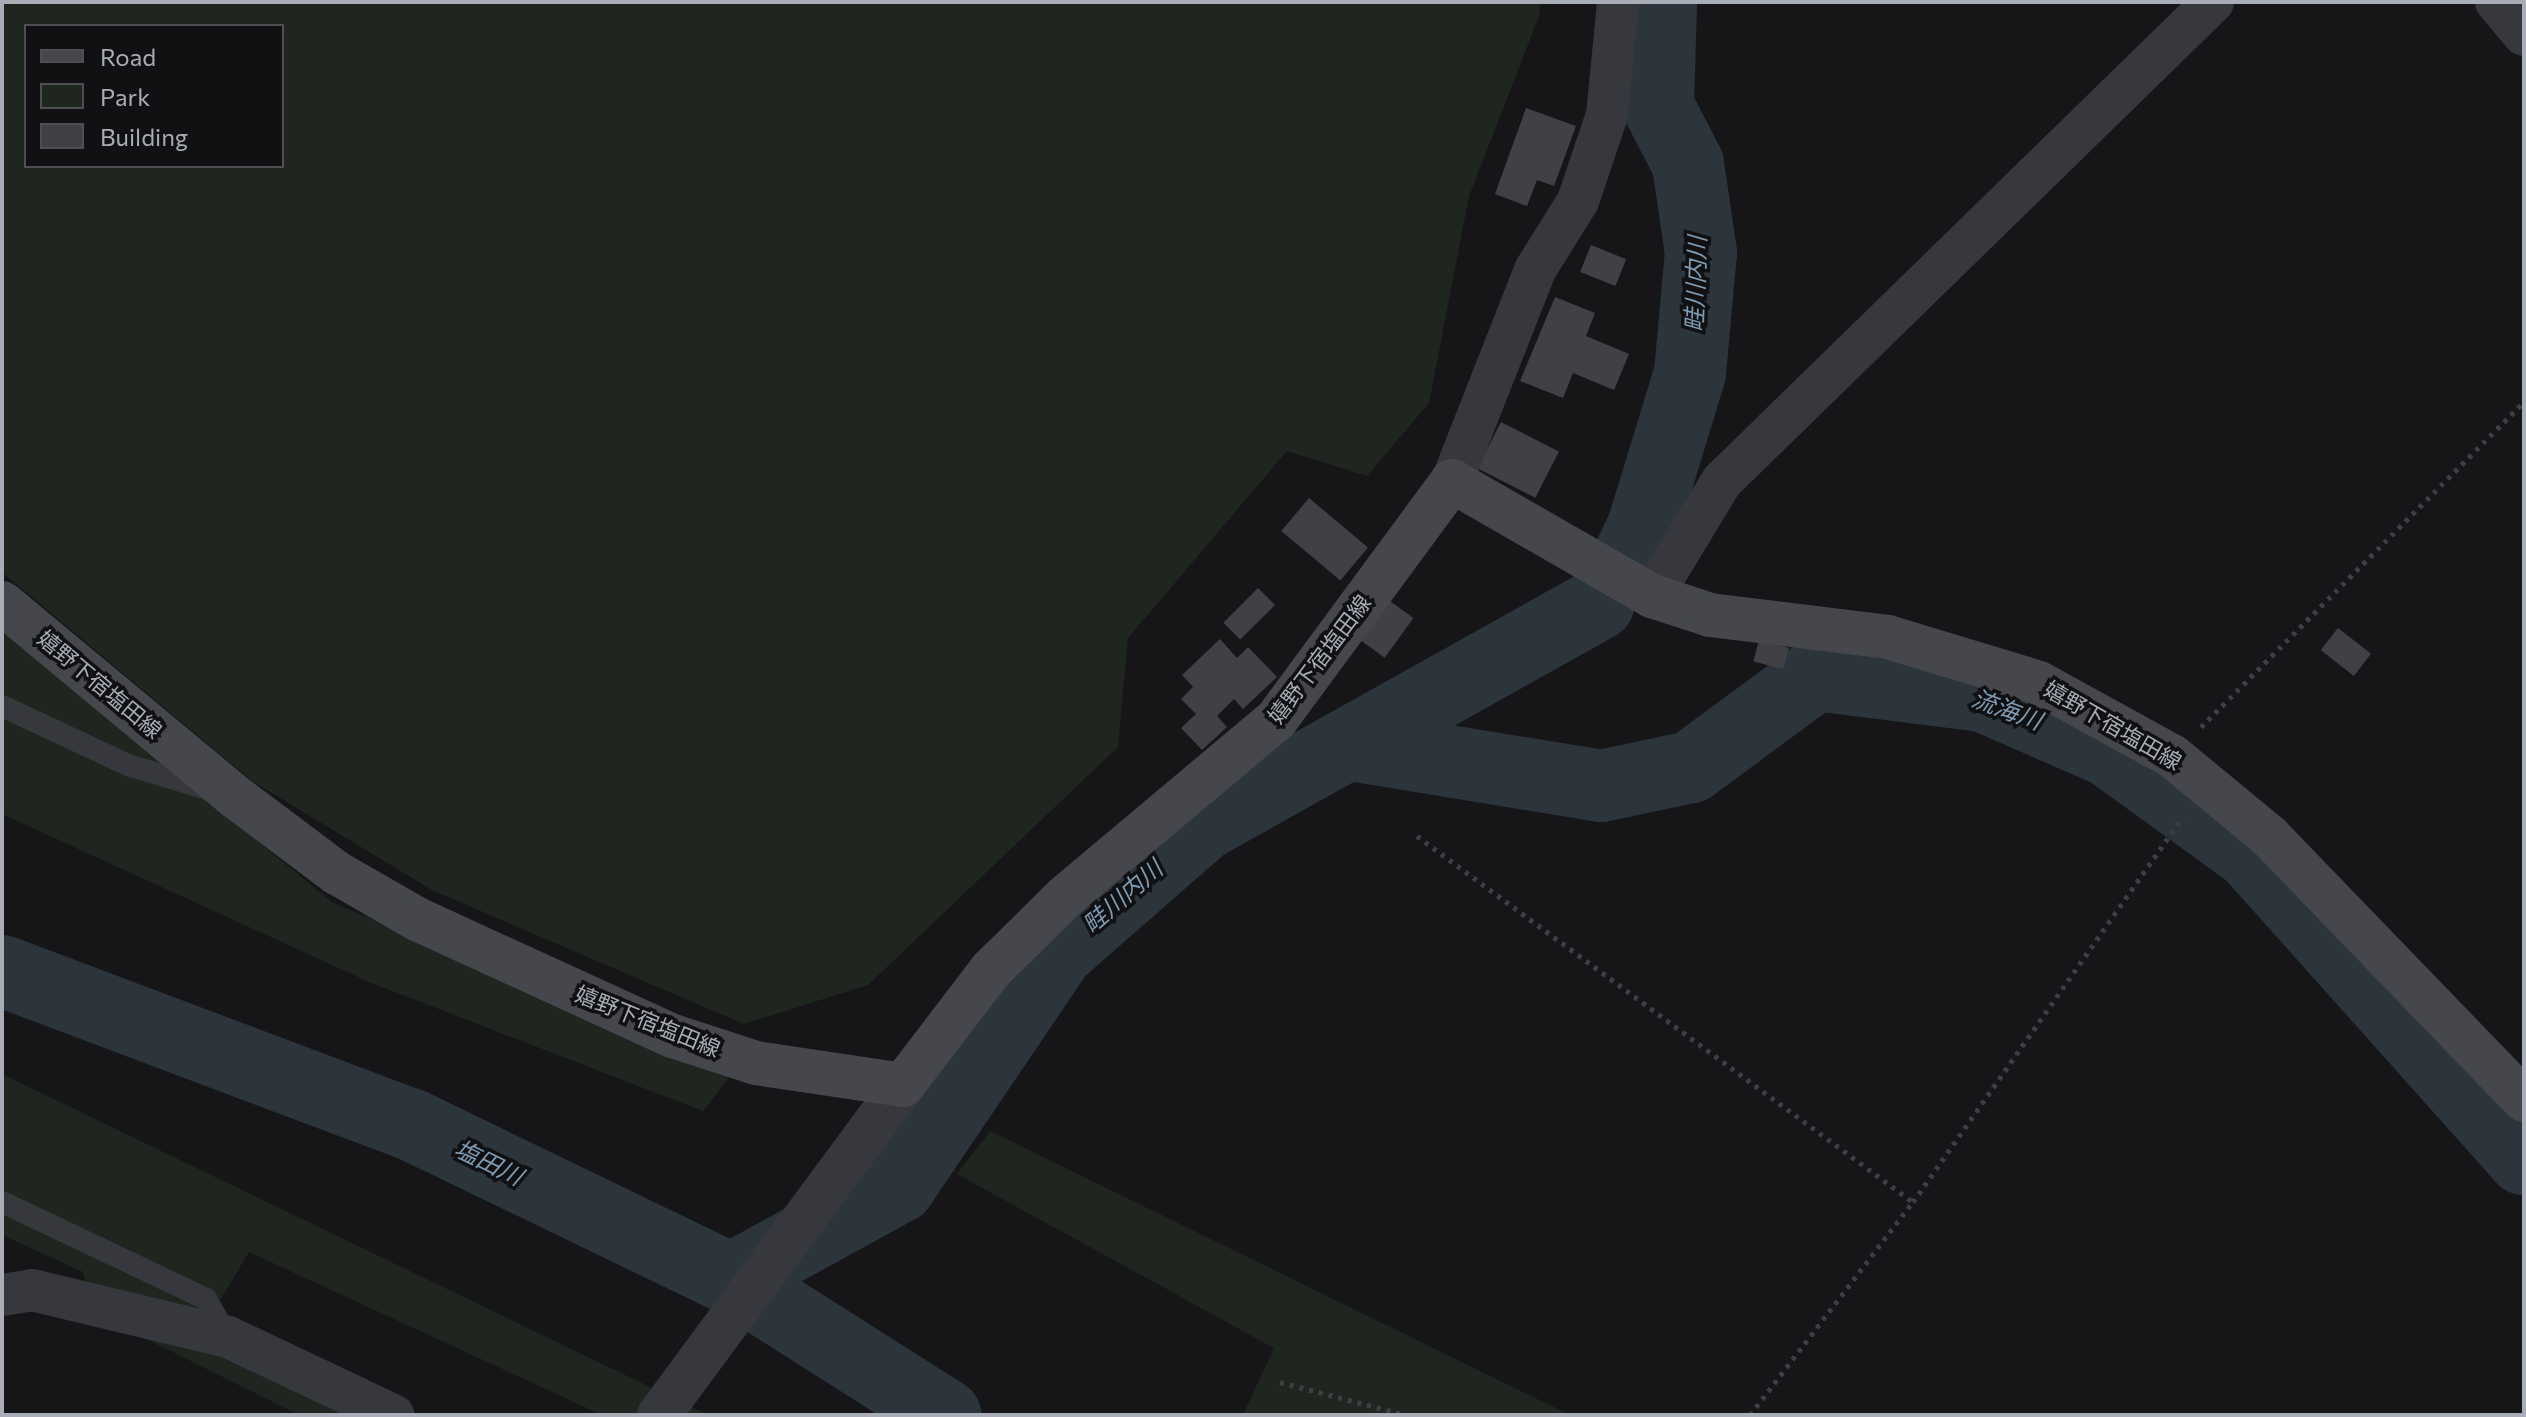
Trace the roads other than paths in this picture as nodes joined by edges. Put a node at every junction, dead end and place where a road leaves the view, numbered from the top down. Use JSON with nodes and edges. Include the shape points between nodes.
{"nodes":[{"id":1,"x":1618,"y":2,"type":"edge"},
{"id":2,"x":2213,"y":2,"type":"edge"},
{"id":3,"x":2496,"y":2,"type":"edge"},
{"id":4,"x":2524,"y":35,"type":"edge"},
{"id":5,"x":1452,"y":481,"type":"junction"},
{"id":6,"x":1652,"y":596,"type":"junction"},
{"id":7,"x":2,"y":603,"type":"edge"},
{"id":8,"x":2,"y":706,"type":"edge"},
{"id":9,"x":237,"y":798,"type":"junction"},
{"id":10,"x":903,"y":1085,"type":"junction"},
{"id":11,"x":2524,"y":1100,"type":"edge"},
{"id":12,"x":2,"y":1202,"type":"edge"},
{"id":13,"x":2,"y":1295,"type":"edge"},
{"id":14,"x":228,"y":1337,"type":"junction"},
{"id":15,"x":393,"y":1415,"type":"edge"},
{"id":16,"x":659,"y":1415,"type":"edge"}],
"edges":[{"from":1,"to":5,"type":"street","via":[[1607,115],[1583,187],[1535,270]]},
{"from":2,"to":6,"type":"street","via":[[1722,481]]},
{"from":3,"to":4,"type":"street"},
{"from":5,"to":6,"type":"main road","name":"嬉野下宿塩田線"},
{"from":5,"to":10,"type":"main road","name":"嬉野下宿塩田線","via":[[1276,720],[1066,896],[991,970]]},
{"from":6,"to":11,"type":"main road","name":"嬉野下宿塩田線","via":[[1710,615],[1888,637],[2039,683],[2172,756],[2269,836]]},
{"from":7,"to":9,"type":"main road","name":"嬉野下宿塩田線"},
{"from":8,"to":9,"type":"lane","via":[[128,765]]},
{"from":9,"to":10,"type":"main road","name":"嬉野下宿塩田線","via":[[337,873],[417,919],[673,1036],[756,1063]]},
{"from":10,"to":16,"type":"street"},
{"from":12,"to":14,"type":"lane","via":[[206,1299]]},
{"from":13,"to":14,"type":"street","via":[[32,1290]]},
{"from":14,"to":15,"type":"street"}]}
